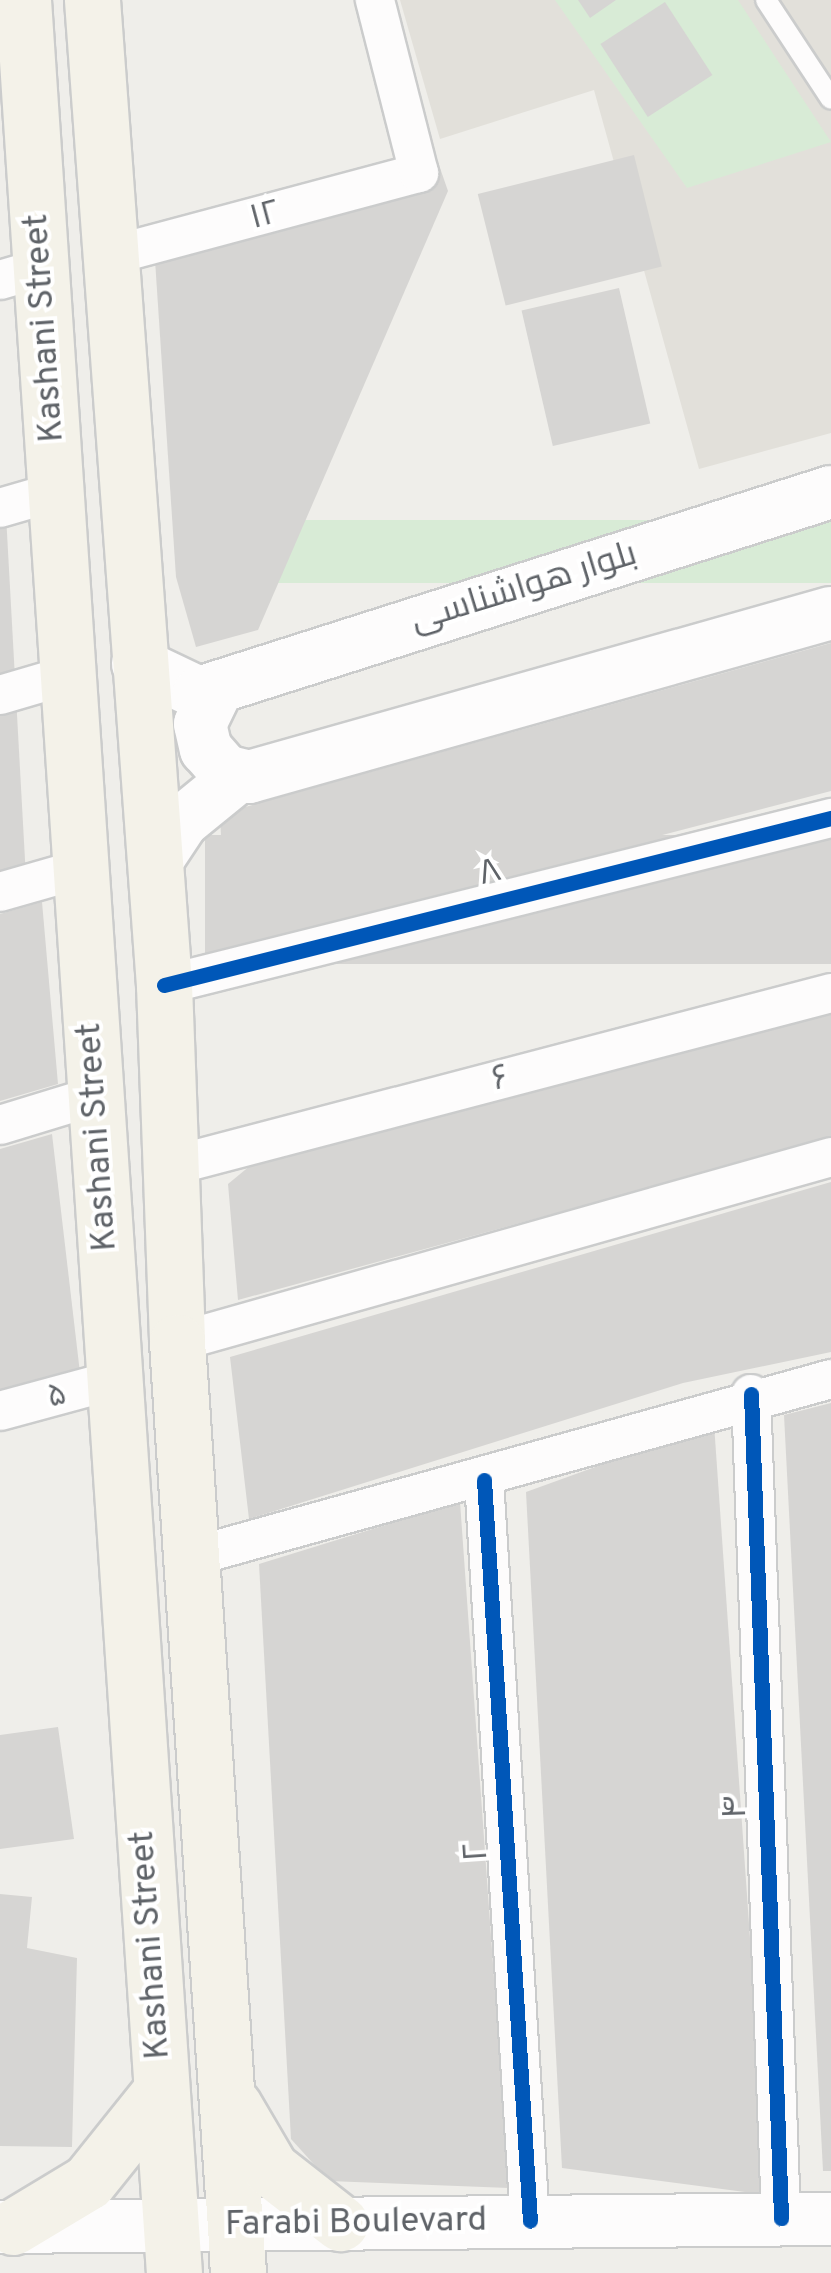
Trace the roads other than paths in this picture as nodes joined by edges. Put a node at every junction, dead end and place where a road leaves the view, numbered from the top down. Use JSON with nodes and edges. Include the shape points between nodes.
{"nodes":[{"id":1,"x":23,"y":0,"type":"edge"},
{"id":2,"x":92,"y":0,"type":"edge"},
{"id":3,"x":375,"y":0,"type":"edge"},
{"id":4,"x":766,"y":0,"type":"edge"},
{"id":5,"x":831,"y":100,"type":"edge"},
{"id":6,"x":109,"y":256,"type":"junction"},
{"id":7,"x":20,"y":274,"type":"edge"},
{"id":8,"x":55,"y":492,"type":"junction"},
{"id":9,"x":831,"y":492,"type":"edge"},
{"id":10,"x":0,"y":508,"type":"edge"},
{"id":11,"x":831,"y":612,"type":"edge"},
{"id":12,"x":138,"y":664,"type":"junction"},
{"id":13,"x":68,"y":674,"type":"junction"},
{"id":14,"x":218,"y":687,"type":"junction"},
{"id":15,"x":0,"y":695,"type":"edge"},
{"id":16,"x":237,"y":777,"type":"junction"},
{"id":17,"x":831,"y":818,"type":"edge"},
{"id":18,"x":155,"y":862,"type":"junction"},
{"id":19,"x":80,"y":868,"type":"junction"},
{"id":20,"x":0,"y":892,"type":"edge"},
{"id":21,"x":164,"y":986,"type":"junction"},
{"id":22,"x":831,"y":992,"type":"edge"},
{"id":23,"x":95,"y":1096,"type":"junction"},
{"id":24,"x":0,"y":1125,"type":"edge"},
{"id":25,"x":831,"y":1157,"type":"edge"},
{"id":26,"x":171,"y":1166,"type":"junction"},
{"id":27,"x":177,"y":1342,"type":"junction"},
{"id":28,"x":831,"y":1379,"type":"edge"},
{"id":29,"x":114,"y":1380,"type":"junction"},
{"id":30,"x":751,"y":1394,"type":"junction"},
{"id":31,"x":0,"y":1411,"type":"edge"},
{"id":32,"x":484,"y":1480,"type":"junction"},
{"id":33,"x":191,"y":1558,"type":"junction"},
{"id":34,"x":132,"y":1657,"type":"junction"},
{"id":35,"x":200,"y":1682,"type":"junction"},
{"id":36,"x":161,"y":2090,"type":"junction"},
{"id":37,"x":227,"y":2090,"type":"junction"},
{"id":38,"x":806,"y":2219,"type":"edge"},
{"id":39,"x":530,"y":2220,"type":"junction"},
{"id":40,"x":340,"y":2223,"type":"junction"},
{"id":41,"x":6,"y":2227,"type":"edge"},
{"id":42,"x":172,"y":2249,"type":"edge"},
{"id":43,"x":237,"y":2249,"type":"edge"}],
"edges":[{"from":1,"to":7,"type":"main road","name":"Kashani Street"},
{"from":2,"to":6,"type":"main road","name":"Kashani Street"},
{"from":3,"to":6,"type":"street","name":"۱۲","via":[[419,172]]},
{"from":4,"to":5,"type":"lane"},
{"from":6,"to":12,"type":"main road","name":"Kashani Street"},
{"from":7,"to":8,"type":"main road","name":"Kashani Street"},
{"from":8,"to":10,"type":"street"},
{"from":8,"to":13,"type":"main road","name":"Kashani Street"},
{"from":9,"to":14,"type":"main road","name":"بلوار هواشناسی"},
{"from":11,"to":16,"type":"main road"},
{"from":12,"to":14,"type":"main road","via":[[172,686]]},
{"from":12,"to":18,"type":"main road","name":"Kashani Street"},
{"from":13,"to":15,"type":"street"},
{"from":13,"to":19,"type":"main road","name":"Kashani Street"},
{"from":14,"to":16,"type":"main road","via":[[202,736],[214,762]]},
{"from":16,"to":18,"type":"main road","via":[[182,822]]},
{"from":17,"to":21,"type":"street","name":"۸"},
{"from":18,"to":21,"type":"main road","name":"Kashani Street"},
{"from":19,"to":20,"type":"street"},
{"from":19,"to":23,"type":"main road","name":"Kashani Street"},
{"from":21,"to":26,"type":"main road","name":"Kashani Street"},
{"from":22,"to":26,"type":"street","name":"۶"},
{"from":23,"to":24,"type":"street"},
{"from":23,"to":29,"type":"main road","name":"Kashani Street"},
{"from":25,"to":27,"type":"street"},
{"from":26,"to":27,"type":"main road","name":"Kashani Street"},
{"from":27,"to":33,"type":"main road","name":"Kashani Street"},
{"from":28,"to":30,"type":"street"},
{"from":29,"to":31,"type":"street","name":"۵"},
{"from":29,"to":34,"type":"main road","name":"Kashani Street"},
{"from":30,"to":32,"type":"street"},
{"from":30,"to":38,"type":"street","name":"۴"},
{"from":32,"to":33,"type":"street"},
{"from":32,"to":39,"type":"street","name":"۲"},
{"from":33,"to":35,"type":"main road","name":"Kashani Street"},
{"from":34,"to":35,"type":"main road","via":[[151,1711],[168,1726],[185,1719]]},
{"from":34,"to":36,"type":"main road","name":"Kashani Street"},
{"from":35,"to":37,"type":"main road","name":"Kashani Street"},
{"from":36,"to":41,"type":"main road","via":[[88,2182]]},
{"from":36,"to":42,"type":"main road","name":"Kashani Street"},
{"from":37,"to":40,"type":"main road","via":[[271,2169]]},
{"from":37,"to":43,"type":"main road","name":"Kashani Street"},
{"from":38,"to":39,"type":"main road","name":"Farabi Boulevard"},
{"from":39,"to":40,"type":"main road","name":"Farabi Boulevard"},
{"from":40,"to":43,"type":"main road","name":"Farabi Boulevard"},
{"from":41,"to":42,"type":"main road","name":"Farabi Boulevard"},
{"from":42,"to":43,"type":"main road","name":"Farabi Boulevard"}]}
